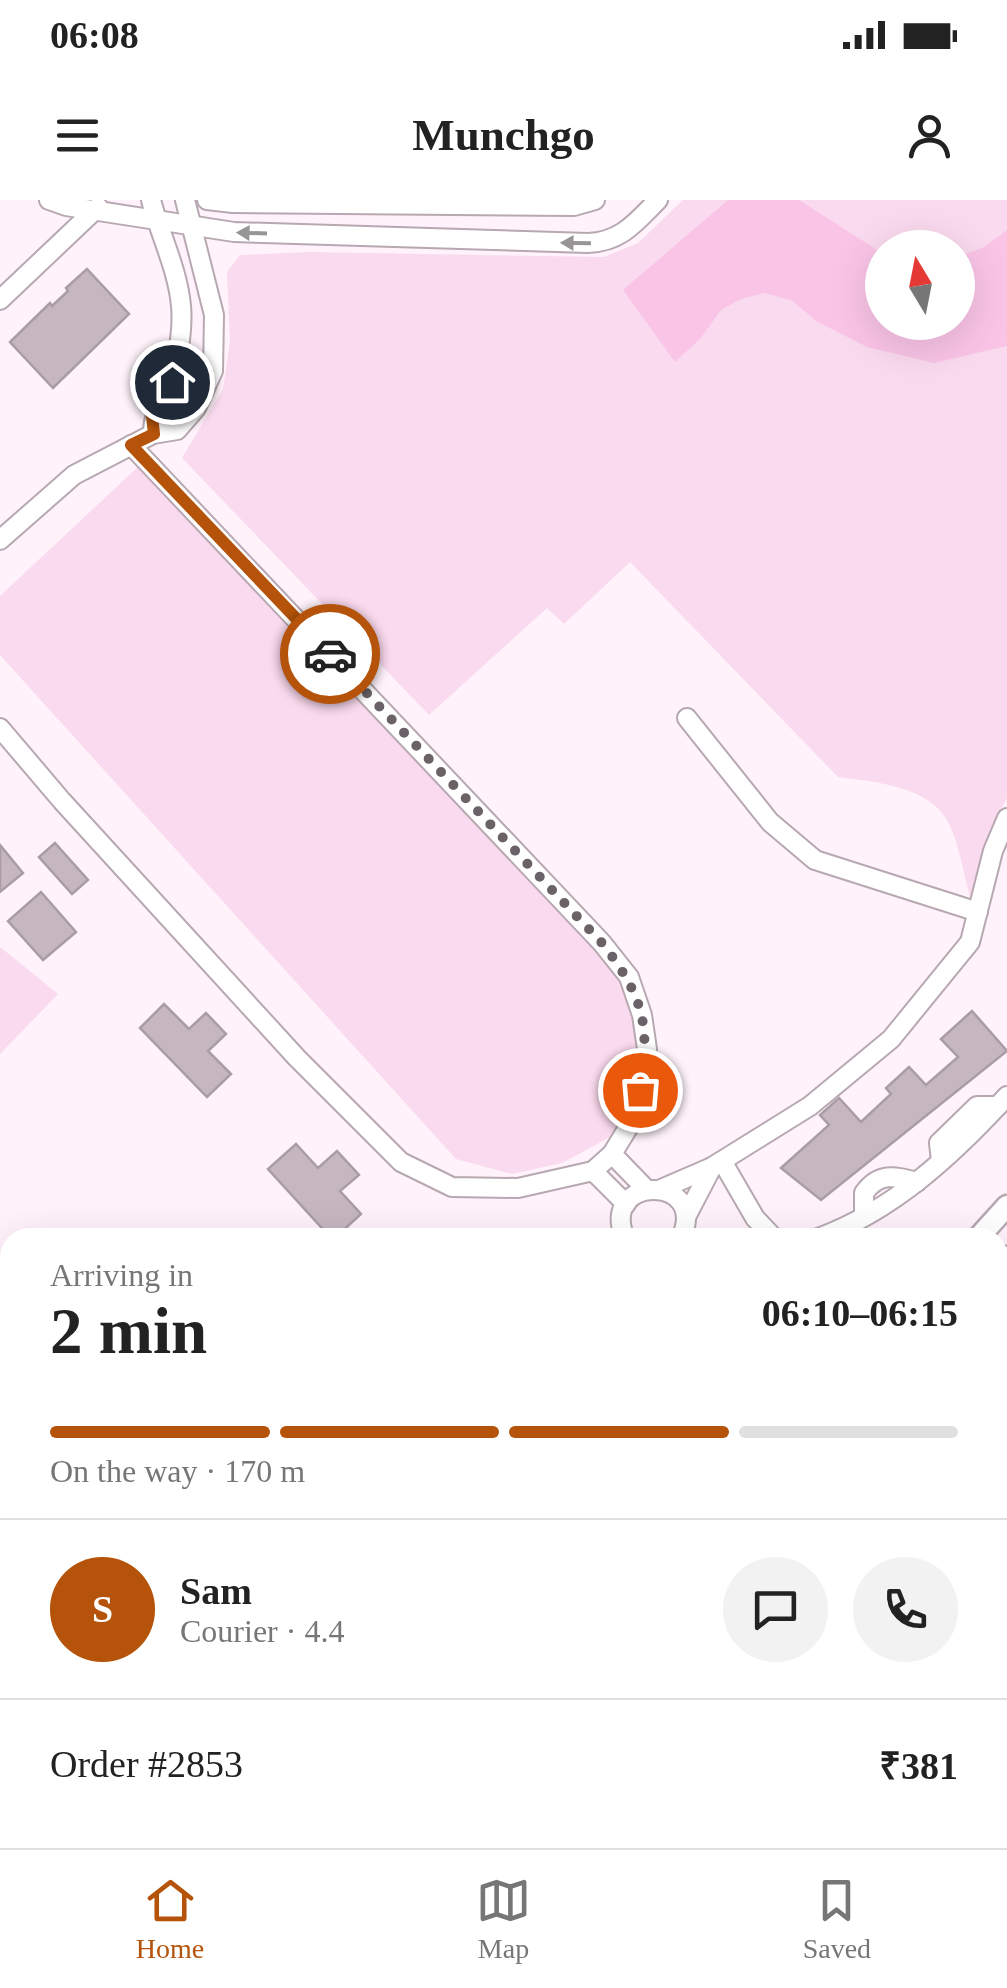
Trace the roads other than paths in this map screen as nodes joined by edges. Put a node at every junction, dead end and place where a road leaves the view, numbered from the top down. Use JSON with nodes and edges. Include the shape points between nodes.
{"nodes":[{"id":1,"x":48,"y":200,"type":"edge"},
{"id":2,"x":151,"y":200,"type":"edge"},
{"id":3,"x":185,"y":200,"type":"edge"},
{"id":4,"x":207,"y":200,"type":"edge"},
{"id":5,"x":595,"y":200,"type":"edge"},
{"id":6,"x":658,"y":200,"type":"edge"},
{"id":7,"x":262,"y":201,"type":"edge"},
{"id":8,"x":411,"y":203,"type":"edge"},
{"id":9,"x":99,"y":206,"type":"edge"},
{"id":10,"x":156,"y":219,"type":"junction"},
{"id":11,"x":191,"y":226,"type":"junction"},
{"id":12,"x":0,"y":300,"type":"edge"},
{"id":13,"x":154,"y":434,"type":"junction"},
{"id":14,"x":131,"y":445,"type":"junction"},
{"id":15,"x":0,"y":540,"type":"edge"},
{"id":16,"x":687,"y":718,"type":"dead end"},
{"id":17,"x":0,"y":728,"type":"edge"},
{"id":18,"x":1007,"y":818,"type":"edge"},
{"id":19,"x":978,"y":912,"type":"junction"},
{"id":20,"x":1002,"y":1102,"type":"edge"},
{"id":21,"x":612,"y":1154,"type":"junction"},
{"id":22,"x":717,"y":1164,"type":"junction"},
{"id":23,"x":592,"y":1170,"type":"junction"},
{"id":24,"x":654,"y":1189,"type":"junction"},
{"id":25,"x":626,"y":1204,"type":"junction"},
{"id":26,"x":1007,"y":1206,"type":"edge"},
{"id":27,"x":620,"y":1228,"type":"edge"},
{"id":28,"x":683,"y":1228,"type":"edge"},
{"id":29,"x":686,"y":1228,"type":"edge"},
{"id":30,"x":764,"y":1228,"type":"edge"},
{"id":31,"x":839,"y":1228,"type":"edge"},
{"id":32,"x":987,"y":1228,"type":"edge"}],
"edges":[{"from":1,"to":9,"type":"street"},
{"from":2,"to":10,"type":"street"},
{"from":3,"to":11,"type":"street"},
{"from":4,"to":7,"type":"street"},
{"from":5,"to":8,"type":"street","via":[[574,206]]},
{"from":6,"to":11,"type":"street","one_way":true,"via":[[608,242]]},
{"from":7,"to":8,"type":"street"},
{"from":9,"to":10,"type":"street"},
{"from":9,"to":12,"type":"street"},
{"from":10,"to":11,"type":"street"},
{"from":10,"to":13,"type":"street","via":[[178,287],[182,331],[172,382],[152,416]]},
{"from":11,"to":13,"type":"street","via":[[214,315],[213,371],[177,430]]},
{"from":13,"to":14,"type":"street"},
{"from":14,"to":15,"type":"street","via":[[74,475]]},
{"from":14,"to":21,"type":"street","via":[[629,977],[647,1048],[631,1123]]},
{"from":16,"to":19,"type":"street","via":[[770,822],[815,860]]},
{"from":17,"to":23,"type":"street","via":[[298,1058],[402,1162],[452,1187],[518,1188]]},
{"from":18,"to":19,"type":"street"},
{"from":19,"to":22,"type":"street","via":[[970,942],[892,1039],[810,1106]]},
{"from":20,"to":31,"type":"street","via":[[977,1106],[939,1143],[942,1161],[916,1182],[878,1179],[864,1193],[864,1216]]},
{"from":21,"to":23,"type":"street"},
{"from":21,"to":24,"type":"street"},
{"from":22,"to":24,"type":"street"},
{"from":22,"to":29,"type":"street"},
{"from":22,"to":30,"type":"street"},
{"from":23,"to":25,"type":"street"},
{"from":24,"to":25,"type":"street"},
{"from":24,"to":28,"type":"street","via":[[678,1199]]},
{"from":25,"to":27,"type":"street"},
{"from":26,"to":32,"type":"street"}]}
